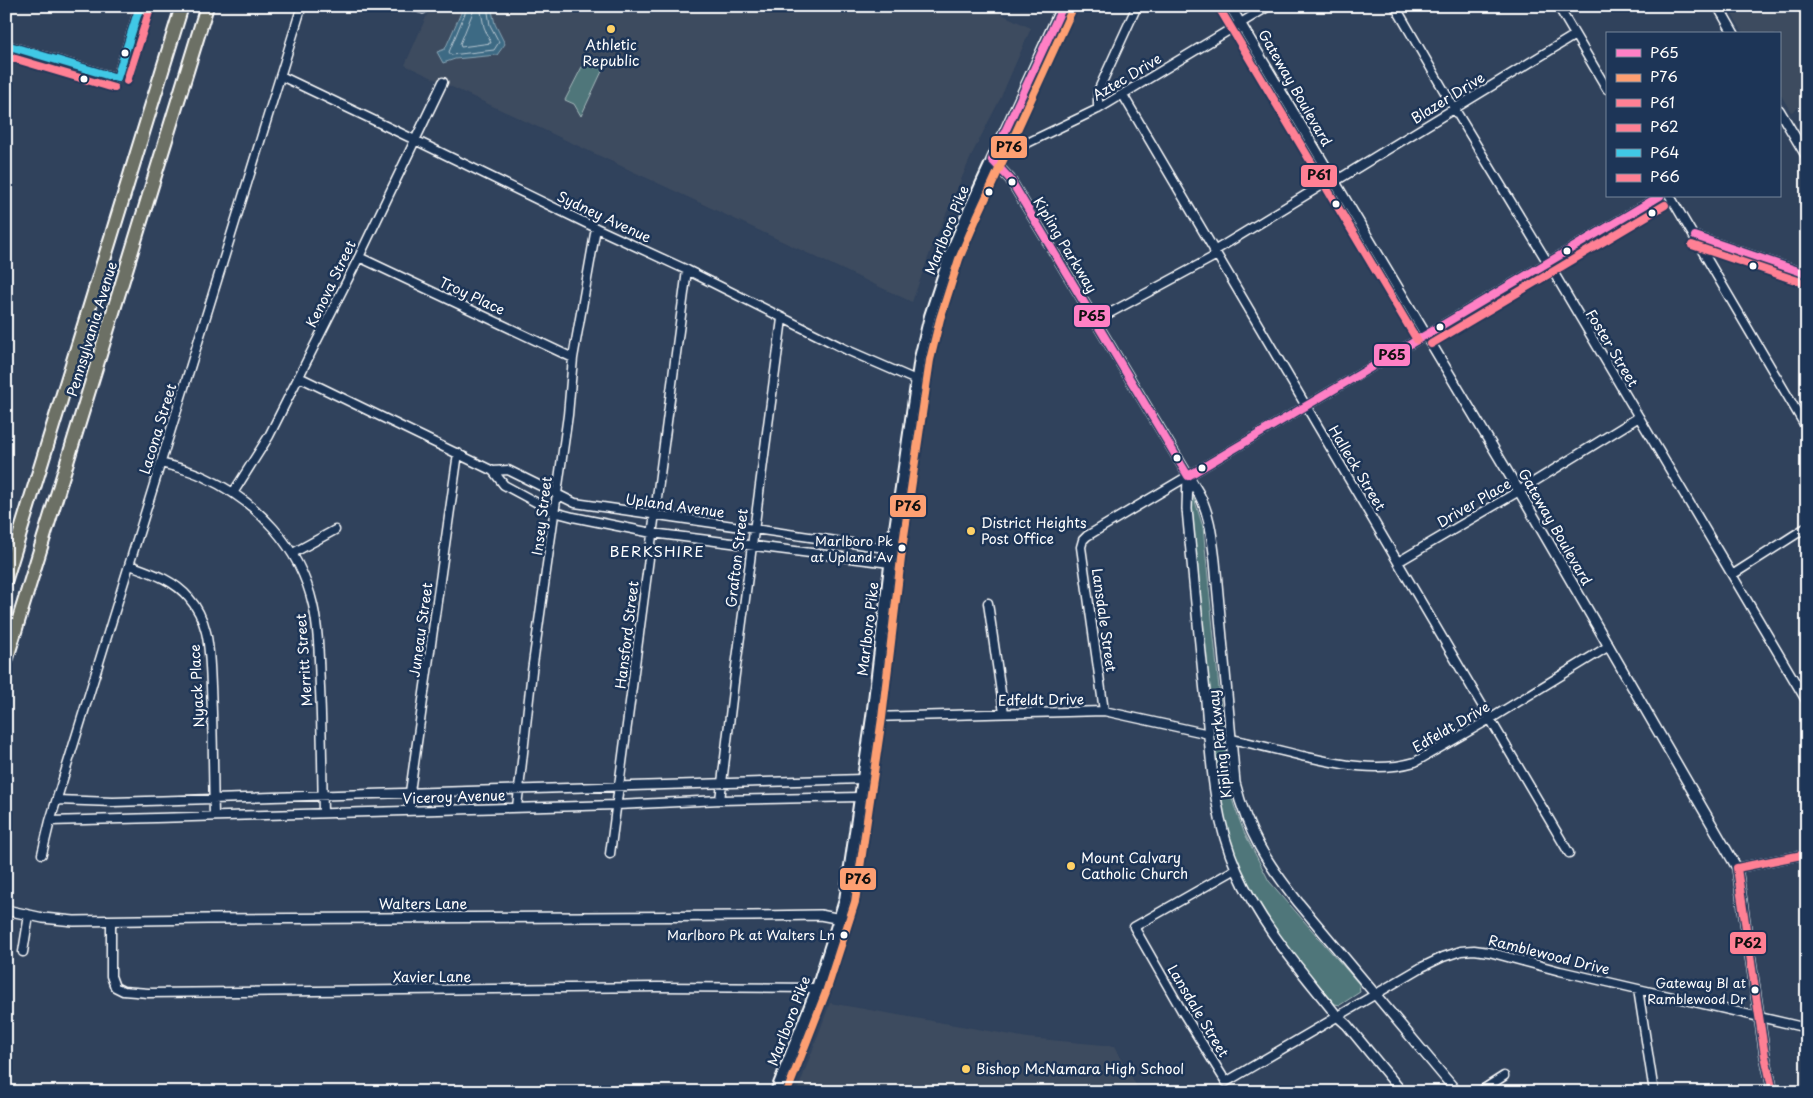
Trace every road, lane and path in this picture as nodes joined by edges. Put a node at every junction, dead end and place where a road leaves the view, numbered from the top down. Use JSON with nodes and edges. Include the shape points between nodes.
{"nodes":[{"id":1,"x":140,"y":6,"type":"edge"},
{"id":2,"x":182,"y":6,"type":"edge"},
{"id":3,"x":207,"y":6,"type":"edge"},
{"id":4,"x":412,"y":6,"type":"edge"},
{"id":5,"x":1063,"y":6,"type":"edge"},
{"id":6,"x":1137,"y":6,"type":"edge"},
{"id":7,"x":1230,"y":6,"type":"edge"},
{"id":8,"x":1269,"y":6,"type":"edge"},
{"id":9,"x":1395,"y":6,"type":"edge"},
{"id":10,"x":1558,"y":6,"type":"edge"},
{"id":11,"x":1718,"y":6,"type":"edge"},
{"id":12,"x":423,"y":9,"type":"dead end"},
{"id":13,"x":300,"y":12,"type":"dead end"},
{"id":14,"x":1241,"y":22,"type":"junction"},
{"id":15,"x":1733,"y":32,"type":"edge"},
{"id":16,"x":1574,"y":35,"type":"junction"},
{"id":17,"x":6,"y":45,"type":"edge"},
{"id":18,"x":281,"y":76,"type":"junction"},
{"id":19,"x":443,"y":82,"type":"dead end"},
{"id":20,"x":1606,"y":87,"type":"edge"},
{"id":21,"x":1123,"y":95,"type":"junction"},
{"id":22,"x":1454,"y":108,"type":"junction"},
{"id":23,"x":1098,"y":109,"type":"junction"},
{"id":24,"x":1780,"y":112,"type":"edge"},
{"id":25,"x":415,"y":140,"type":"junction"},
{"id":26,"x":1807,"y":157,"type":"edge"},
{"id":27,"x":992,"y":160,"type":"junction"},
{"id":28,"x":1333,"y":180,"type":"junction"},
{"id":29,"x":1657,"y":198,"type":"edge"},
{"id":30,"x":1671,"y":198,"type":"edge"},
{"id":31,"x":596,"y":228,"type":"junction"},
{"id":32,"x":1695,"y":236,"type":"junction"},
{"id":33,"x":1216,"y":253,"type":"junction"},
{"id":34,"x":359,"y":256,"type":"junction"},
{"id":35,"x":1548,"y":263,"type":"junction"},
{"id":36,"x":687,"y":270,"type":"junction"},
{"id":37,"x":1807,"y":274,"type":"edge"},
{"id":38,"x":782,"y":319,"type":"junction"},
{"id":39,"x":1095,"y":321,"type":"junction"},
{"id":40,"x":1426,"y":335,"type":"junction"},
{"id":41,"x":573,"y":358,"type":"junction"},
{"id":42,"x":299,"y":378,"type":"junction"},
{"id":43,"x":916,"y":380,"type":"junction"},
{"id":44,"x":1306,"y":406,"type":"junction"},
{"id":45,"x":1639,"y":417,"type":"junction"},
{"id":46,"x":1807,"y":429,"type":"edge"},
{"id":47,"x":458,"y":453,"type":"junction"},
{"id":48,"x":161,"y":463,"type":"junction"},
{"id":49,"x":493,"y":471,"type":"junction"},
{"id":50,"x":1188,"y":476,"type":"junction"},
{"id":51,"x":1519,"y":491,"type":"junction"},
{"id":52,"x":233,"y":493,"type":"junction"},
{"id":53,"x":556,"y":493,"type":"junction"},
{"id":54,"x":554,"y":512,"type":"junction"},
{"id":55,"x":654,"y":516,"type":"junction"},
{"id":56,"x":1807,"y":527,"type":"edge"},
{"id":57,"x":334,"y":530,"type":"dead end"},
{"id":58,"x":754,"y":530,"type":"junction"},
{"id":59,"x":652,"y":533,"type":"junction"},
{"id":60,"x":752,"y":546,"type":"junction"},
{"id":61,"x":892,"y":549,"type":"junction"},
{"id":62,"x":293,"y":553,"type":"junction"},
{"id":63,"x":1398,"y":562,"type":"junction"},
{"id":64,"x":890,"y":563,"type":"junction"},
{"id":65,"x":130,"y":565,"type":"junction"},
{"id":66,"x":1732,"y":575,"type":"junction"},
{"id":67,"x":6,"y":579,"type":"edge"},
{"id":68,"x":988,"y":603,"type":"dead end"},
{"id":69,"x":1609,"y":646,"type":"junction"},
{"id":70,"x":6,"y":661,"type":"edge"},
{"id":71,"x":1807,"y":702,"type":"edge"},
{"id":72,"x":1104,"y":711,"type":"junction"},
{"id":73,"x":1004,"y":713,"type":"junction"},
{"id":74,"x":872,"y":717,"type":"junction"},
{"id":75,"x":1490,"y":719,"type":"junction"},
{"id":76,"x":1209,"y":734,"type":"junction"},
{"id":77,"x":1231,"y":739,"type":"junction"},
{"id":78,"x":862,"y":779,"type":"junction"},
{"id":79,"x":721,"y":784,"type":"junction"},
{"id":80,"x":620,"y":787,"type":"junction"},
{"id":81,"x":518,"y":789,"type":"junction"},
{"id":82,"x":410,"y":792,"type":"junction"},
{"id":83,"x":323,"y":795,"type":"junction"},
{"id":84,"x":859,"y":797,"type":"junction"},
{"id":85,"x":213,"y":799,"type":"junction"},
{"id":86,"x":57,"y":800,"type":"junction"},
{"id":87,"x":720,"y":800,"type":"junction"},
{"id":88,"x":617,"y":805,"type":"junction"},
{"id":89,"x":517,"y":807,"type":"junction"},
{"id":90,"x":410,"y":811,"type":"junction"},
{"id":91,"x":323,"y":813,"type":"junction"},
{"id":92,"x":214,"y":816,"type":"junction"},
{"id":93,"x":50,"y":821,"type":"junction"},
{"id":94,"x":1569,"y":853,"type":"dead end"},
{"id":95,"x":42,"y":854,"type":"dead end"},
{"id":96,"x":610,"y":854,"type":"dead end"},
{"id":97,"x":1807,"y":854,"type":"edge"},
{"id":98,"x":1737,"y":868,"type":"junction"},
{"id":99,"x":1236,"y":869,"type":"junction"},
{"id":100,"x":6,"y":910,"type":"edge"},
{"id":101,"x":29,"y":915,"type":"junction"},
{"id":102,"x":840,"y":919,"type":"junction"},
{"id":103,"x":111,"y":921,"type":"junction"},
{"id":104,"x":23,"y":952,"type":"dead end"},
{"id":105,"x":817,"y":988,"type":"junction"},
{"id":106,"x":1638,"y":989,"type":"junction"},
{"id":107,"x":1375,"y":994,"type":"junction"},
{"id":108,"x":1338,"y":1016,"type":"junction"},
{"id":109,"x":1758,"y":1016,"type":"junction"},
{"id":110,"x":1807,"y":1028,"type":"edge"},
{"id":111,"x":1504,"y":1076,"type":"dead end"},
{"id":112,"x":1226,"y":1082,"type":"joint"},
{"id":113,"x":776,"y":1092,"type":"edge"},
{"id":114,"x":1402,"y":1092,"type":"edge"},
{"id":115,"x":1457,"y":1092,"type":"edge"},
{"id":116,"x":1479,"y":1092,"type":"edge"},
{"id":117,"x":1654,"y":1092,"type":"edge"},
{"id":118,"x":1773,"y":1092,"type":"edge"}],
"edges":[{"from":1,"to":17,"type":"street","via":[[117,78]]},
{"from":2,"to":67,"type":"highway","name":"Pennsylvania Avenue"},
{"from":3,"to":70,"type":"highway","name":"Pennsylvania Avenue"},
{"from":4,"to":12,"type":"street"},
{"from":5,"to":27,"type":"main road","name":"Marlboro Pike"},
{"from":6,"to":23,"type":"street","via":[[1098,91]]},
{"from":7,"to":14,"type":"street","name":"Gateway Boulevard"},
{"from":8,"to":14,"type":"street","name":"Aztec Drive"},
{"from":9,"to":22,"type":"street","name":"Foster Street"},
{"from":10,"to":16,"type":"street"},
{"from":11,"to":15,"type":"street"},
{"from":13,"to":18,"type":"street","name":"Lacona Street"},
{"from":14,"to":21,"type":"street","name":"Aztec Drive"},
{"from":14,"to":28,"type":"street","name":"Gateway Boulevard"},
{"from":16,"to":20,"type":"street"},
{"from":16,"to":22,"type":"street","name":"Blazer Drive"},
{"from":18,"to":25,"type":"street","name":"Sydney Avenue"},
{"from":18,"to":48,"type":"street","name":"Lacona Street"},
{"from":19,"to":25,"type":"street","name":"Kenova Street"},
{"from":21,"to":23,"type":"street","name":"Aztec Drive"},
{"from":21,"to":33,"type":"street","name":"Halleck Street"},
{"from":22,"to":28,"type":"street","name":"Blazer Drive"},
{"from":22,"to":35,"type":"street","name":"Foster Street"},
{"from":23,"to":27,"type":"street","name":"Aztec Drive"},
{"from":24,"to":26,"type":"street"},
{"from":25,"to":31,"type":"street","name":"Sydney Avenue"},
{"from":25,"to":34,"type":"street","name":"Kenova Street"},
{"from":27,"to":39,"type":"street","name":"Kipling Parkway","via":[[1010,179]]},
{"from":27,"to":43,"type":"main road","name":"Marlboro Pike","via":[[941,281]]},
{"from":28,"to":33,"type":"street","name":"Blazer Drive"},
{"from":28,"to":40,"type":"street","name":"Gateway Boulevard"},
{"from":29,"to":35,"type":"street"},
{"from":30,"to":32,"type":"street"},
{"from":31,"to":36,"type":"street","name":"Sydney Avenue"},
{"from":31,"to":41,"type":"street","name":"Insey Street"},
{"from":32,"to":37,"type":"street"},
{"from":32,"to":46,"type":"street"},
{"from":33,"to":39,"type":"street","name":"Blazer Drive"},
{"from":33,"to":44,"type":"street","name":"Halleck Street"},
{"from":34,"to":41,"type":"street","name":"Troy Place"},
{"from":34,"to":42,"type":"street","name":"Kenova Street"},
{"from":35,"to":40,"type":"street"},
{"from":35,"to":45,"type":"street","name":"Foster Street"},
{"from":36,"to":38,"type":"street","name":"Sydney Avenue"},
{"from":36,"to":55,"type":"street","name":"Hansford Street"},
{"from":38,"to":43,"type":"street","name":"Sydney Avenue"},
{"from":38,"to":58,"type":"street","name":"Grafton Street"},
{"from":39,"to":50,"type":"street","name":"Kipling Parkway"},
{"from":40,"to":44,"type":"street"},
{"from":40,"to":51,"type":"street","name":"Gateway Boulevard"},
{"from":41,"to":53,"type":"street","name":"Insey Street"},
{"from":42,"to":47,"type":"street","name":"Upland Avenue"},
{"from":42,"to":52,"type":"street","name":"Kenova Street","via":[[257,458]]},
{"from":43,"to":61,"type":"main road","name":"Marlboro Pike"},
{"from":44,"to":50,"type":"street"},
{"from":44,"to":63,"type":"street","name":"Halleck Street"},
{"from":45,"to":51,"type":"street","name":"Driver Place"},
{"from":45,"to":66,"type":"street","name":"Foster Street"},
{"from":47,"to":49,"type":"street","name":"Upland Avenue"},
{"from":47,"to":82,"type":"street","name":"Juneau Street"},
{"from":48,"to":52,"type":"street","name":"Merritt Street","via":[[203,476]]},
{"from":48,"to":65,"type":"street","name":"Lacona Street"},
{"from":49,"to":53,"type":"street","name":"Upland Avenue","via":[[508,470]]},
{"from":49,"to":54,"type":"street","name":"Upland Avenue","via":[[504,484]]},
{"from":50,"to":72,"type":"street","name":"Lansdale Street","via":[[1083,540],[1081,547]]},
{"from":50,"to":76,"type":"street","name":"Kipling Parkway","via":[[1187,509]]},
{"from":50,"to":77,"type":"street","name":"Kipling Parkway","via":[[1201,498],[1210,526]]},
{"from":51,"to":63,"type":"street","name":"Driver Place"},
{"from":51,"to":69,"type":"street","name":"Gateway Boulevard"},
{"from":52,"to":62,"type":"street","name":"Merritt Street","via":[[256,511]]},
{"from":53,"to":54,"type":"street","name":"Insey Street"},
{"from":53,"to":55,"type":"street","name":"Upland Avenue","via":[[576,503]]},
{"from":54,"to":59,"type":"street","name":"Upland Avenue"},
{"from":54,"to":81,"type":"street","name":"Insey Street"},
{"from":55,"to":58,"type":"street","name":"Upland Avenue"},
{"from":55,"to":59,"type":"street","name":"Hansford Street"},
{"from":56,"to":66,"type":"street"},
{"from":57,"to":62,"type":"street"},
{"from":58,"to":60,"type":"street","name":"Grafton Street"},
{"from":58,"to":61,"type":"street","name":"Upland Avenue"},
{"from":59,"to":60,"type":"street","name":"Upland Avenue"},
{"from":59,"to":80,"type":"street","name":"Hansford Street"},
{"from":60,"to":64,"type":"street","name":"Upland Avenue"},
{"from":60,"to":79,"type":"street","name":"Grafton Street"},
{"from":61,"to":64,"type":"main road","name":"Marlboro Pike"},
{"from":62,"to":83,"type":"street","name":"Merritt Street","via":[[310,594],[316,620]]},
{"from":63,"to":75,"type":"street","name":"Halleck Street"},
{"from":64,"to":74,"type":"main road","name":"Marlboro Pike"},
{"from":65,"to":85,"type":"street","name":"Nyack Place","via":[[174,584],[200,615],[209,655]]},
{"from":65,"to":86,"type":"street","name":"Lacona Street"},
{"from":66,"to":71,"type":"street","name":"Foster Street"},
{"from":68,"to":73,"type":"street"},
{"from":69,"to":75,"type":"street","name":"Edfeldt Drive"},
{"from":69,"to":98,"type":"street","name":"Gateway Boulevard"},
{"from":72,"to":73,"type":"street","name":"Edfeldt Drive"},
{"from":72,"to":76,"type":"street","name":"Edfeldt Drive"},
{"from":73,"to":74,"type":"street","name":"Edfeldt Drive"},
{"from":74,"to":78,"type":"main road","name":"Marlboro Pike"},
{"from":75,"to":77,"type":"street","name":"Edfeldt Drive","via":[[1415,762],[1372,768],[1345,766]]},
{"from":75,"to":94,"type":"street","name":"Halleck Street"},
{"from":76,"to":99,"type":"street","name":"Kipling Parkway","via":[[1220,817]]},
{"from":77,"to":107,"type":"street","name":"Kipling Parkway","via":[[1241,805],[1263,854],[1298,902]]},
{"from":78,"to":79,"type":"street","name":"Viceroy Avenue"},
{"from":78,"to":84,"type":"main road","name":"Marlboro Pike"},
{"from":79,"to":80,"type":"street","name":"Viceroy Avenue"},
{"from":79,"to":87,"type":"street","name":"Grafton Street"},
{"from":80,"to":81,"type":"street","name":"Viceroy Avenue"},
{"from":80,"to":88,"type":"street","name":"Hansford Street"},
{"from":81,"to":82,"type":"street","name":"Viceroy Avenue"},
{"from":81,"to":89,"type":"street","name":"Insey Street"},
{"from":82,"to":83,"type":"street","name":"Viceroy Avenue"},
{"from":82,"to":90,"type":"street","name":"Juneau Street"},
{"from":83,"to":85,"type":"street","name":"Viceroy Avenue"},
{"from":83,"to":91,"type":"street","name":"Merritt Street"},
{"from":84,"to":87,"type":"street","name":"Viceroy Avenue"},
{"from":84,"to":102,"type":"main road","name":"Marlboro Pike"},
{"from":85,"to":86,"type":"street","name":"Viceroy Avenue"},
{"from":85,"to":92,"type":"street","name":"Nyack Place"},
{"from":86,"to":93,"type":"street","name":"Lacona Street"},
{"from":87,"to":88,"type":"street","name":"Viceroy Avenue"},
{"from":88,"to":89,"type":"street","name":"Viceroy Avenue"},
{"from":88,"to":96,"type":"street","name":"Hansford Street"},
{"from":89,"to":90,"type":"street","name":"Viceroy Avenue"},
{"from":90,"to":91,"type":"street","name":"Viceroy Avenue"},
{"from":91,"to":92,"type":"street","name":"Viceroy Avenue"},
{"from":92,"to":93,"type":"street","name":"Viceroy Avenue"},
{"from":93,"to":95,"type":"street","name":"Lacona Street"},
{"from":97,"to":98,"type":"street"},
{"from":98,"to":109,"type":"street","name":"Gateway Boulevard"},
{"from":99,"to":108,"type":"street","name":"Kipling Parkway","via":[[1276,940]]},
{"from":99,"to":112,"type":"street","name":"Lansdale Street","via":[[1134,927]]},
{"from":100,"to":101,"type":"street","name":"Walters Lane"},
{"from":101,"to":103,"type":"street","name":"Walters Lane","via":[[74,921]]},
{"from":101,"to":104,"type":"street"},
{"from":102,"to":103,"type":"street","name":"Walters Lane","via":[[762,916]]},
{"from":102,"to":105,"type":"main road","name":"Marlboro Pike"},
{"from":103,"to":105,"type":"street","name":"Xavier Lane","via":[[111,976],[115,987],[123,991]]},
{"from":105,"to":113,"type":"main road","name":"Marlboro Pike"},
{"from":106,"to":107,"type":"street","name":"Ramblewood Drive","via":[[1474,950],[1443,957]]},
{"from":106,"to":109,"type":"street","name":"Ramblewood Drive"},
{"from":106,"to":117,"type":"street"},
{"from":107,"to":108,"type":"street","name":"Ramblewood Drive"},
{"from":107,"to":115,"type":"street","name":"Kipling Parkway"},
{"from":108,"to":112,"type":"street","name":"Ramblewood Drive"},
{"from":108,"to":114,"type":"street","name":"Kipling Parkway"},
{"from":109,"to":110,"type":"street","name":"Ramblewood Drive"},
{"from":109,"to":118,"type":"street","name":"Gateway Boulevard"},
{"from":111,"to":116,"type":"street"}]}
